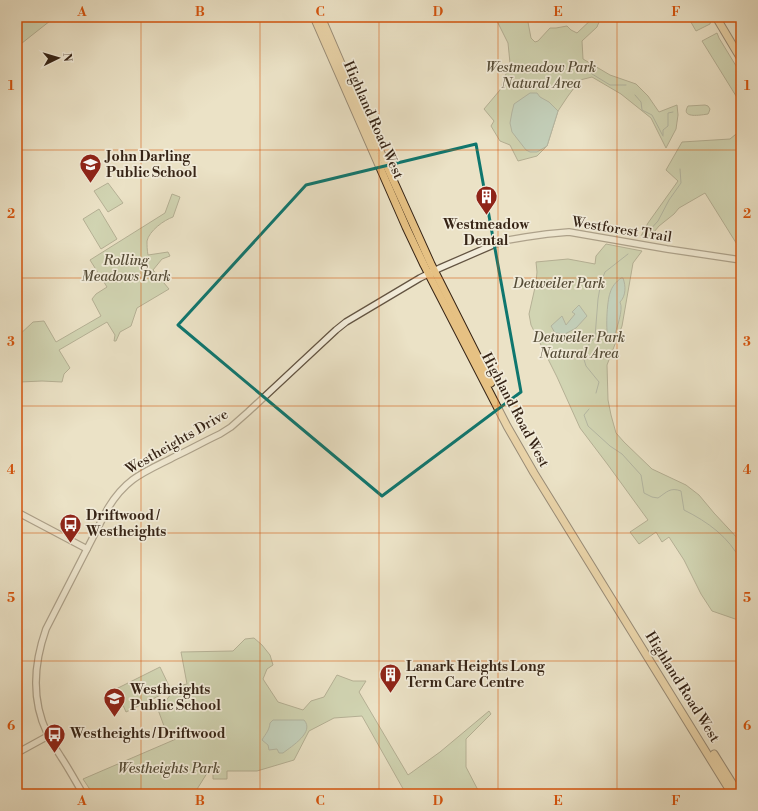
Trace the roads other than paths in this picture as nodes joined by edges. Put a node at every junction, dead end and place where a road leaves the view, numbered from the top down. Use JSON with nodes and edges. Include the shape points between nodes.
{"nodes":[{"id":1,"x":314,"y":17,"type":"edge"},
{"id":2,"x":321,"y":17,"type":"edge"},
{"id":3,"x":716,"y":17,"type":"edge"},
{"id":4,"x":741,"y":59,"type":"edge"},
{"id":5,"x":741,"y":260,"type":"edge"},
{"id":6,"x":431,"y":273,"type":"junction"},
{"id":7,"x":17,"y":512,"type":"edge"},
{"id":8,"x":87,"y":549,"type":"junction"},
{"id":9,"x":48,"y":736,"type":"junction"},
{"id":10,"x":17,"y":753,"type":"edge"},
{"id":11,"x":83,"y":794,"type":"edge"},
{"id":12,"x":732,"y":794,"type":"edge"},
{"id":13,"x":739,"y":794,"type":"edge"}],
"edges":[{"from":1,"to":6,"type":"main road","name":"Highland Road West","via":[[400,213]]},
{"from":2,"to":6,"type":"main road","name":"Highland Road West"},
{"from":3,"to":4,"type":"main road"},
{"from":5,"to":6,"type":"street","name":"Westforest Trail","via":[[569,232],[508,240]]},
{"from":6,"to":8,"type":"street","name":"Westheights Drive","via":[[346,322],[231,427],[147,470],[122,488]]},
{"from":6,"to":12,"type":"main road","name":"Highland Road West","via":[[517,444]]},
{"from":6,"to":13,"type":"main road","name":"Highland Road West","via":[[528,454]]},
{"from":7,"to":8,"type":"street"},
{"from":8,"to":9,"type":"street","name":"Westheights Drive","via":[[41,643],[36,675],[38,704]]},
{"from":9,"to":10,"type":"street"},
{"from":9,"to":11,"type":"street","name":"Westheights Drive"}]}
